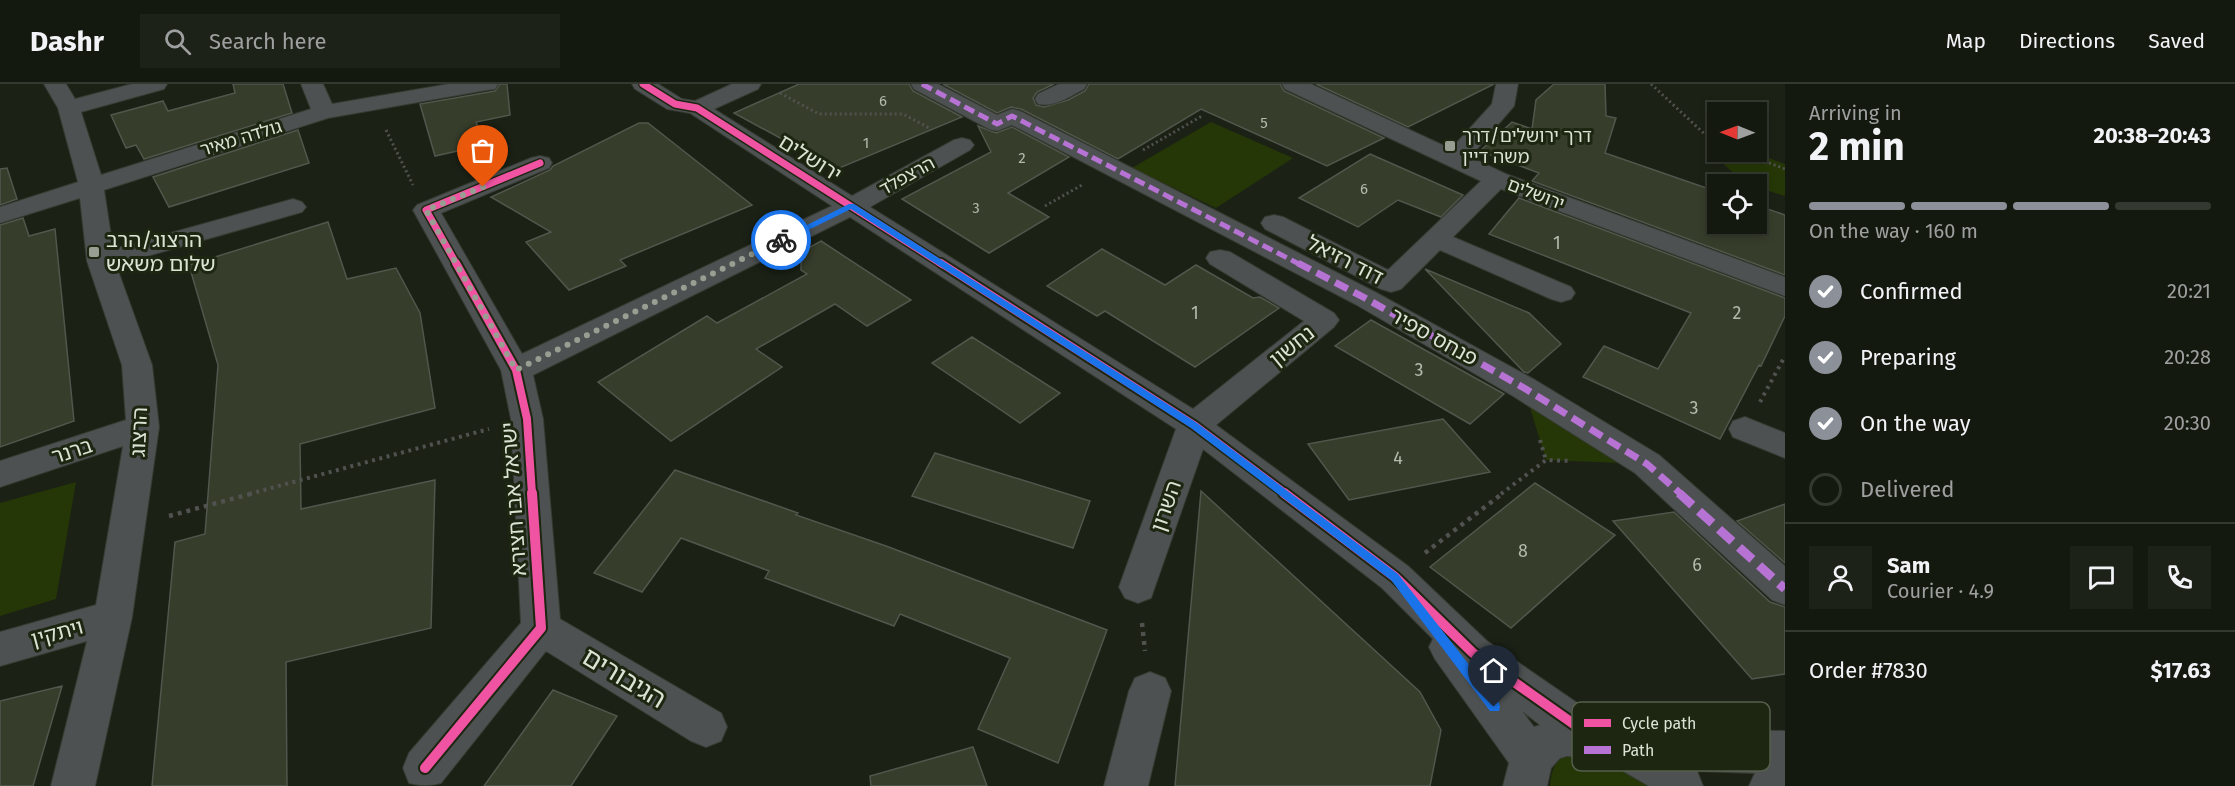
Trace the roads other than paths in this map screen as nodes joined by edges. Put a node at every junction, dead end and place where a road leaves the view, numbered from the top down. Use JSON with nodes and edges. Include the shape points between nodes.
{"nodes":[{"id":1,"x":55,"y":84,"type":"edge"},
{"id":2,"x":156,"y":84,"type":"edge"},
{"id":3,"x":312,"y":84,"type":"edge"},
{"id":4,"x":487,"y":84,"type":"edge"},
{"id":5,"x":643,"y":84,"type":"edge"},
{"id":6,"x":672,"y":84,"type":"edge"},
{"id":7,"x":750,"y":84,"type":"edge"},
{"id":8,"x":922,"y":84,"type":"edge"},
{"id":9,"x":1076,"y":84,"type":"edge"},
{"id":10,"x":1293,"y":84,"type":"edge"},
{"id":11,"x":1507,"y":84,"type":"edge"},
{"id":12,"x":1046,"y":99,"type":"dead end"},
{"id":13,"x":69,"y":108,"type":"junction"},
{"id":14,"x":697,"y":108,"type":"junction"},
{"id":15,"x":324,"y":112,"type":"junction"},
{"id":16,"x":962,"y":145,"type":"road end"},
{"id":17,"x":1454,"y":160,"type":"junction"},
{"id":18,"x":540,"y":163,"type":"dead end"},
{"id":19,"x":1497,"y":179,"type":"junction"},
{"id":20,"x":91,"y":184,"type":"junction"},
{"id":21,"x":852,"y":206,"type":"junction"},
{"id":22,"x":293,"y":207,"type":"dead end"},
{"id":23,"x":0,"y":215,"type":"edge"},
{"id":24,"x":1274,"y":223,"type":"dead end"},
{"id":25,"x":1436,"y":239,"type":"junction"},
{"id":26,"x":1220,"y":258,"type":"dead end"},
{"id":27,"x":101,"y":261,"type":"junction"},
{"id":28,"x":1785,"y":287,"type":"edge"},
{"id":29,"x":1561,"y":293,"type":"dead end"},
{"id":30,"x":516,"y":370,"type":"junction"},
{"id":31,"x":1194,"y":425,"type":"junction"},
{"id":32,"x":143,"y":427,"type":"junction"},
{"id":33,"x":1745,"y":429,"type":"road end"},
{"id":34,"x":1785,"y":446,"type":"edge"},
{"id":35,"x":0,"y":474,"type":"edge"},
{"id":36,"x":1395,"y":577,"type":"junction"},
{"id":37,"x":1138,"y":586,"type":"road end"},
{"id":38,"x":1785,"y":589,"type":"edge"},
{"id":39,"x":113,"y":617,"type":"junction"},
{"id":40,"x":541,"y":628,"type":"junction"},
{"id":41,"x":0,"y":649,"type":"edge"},
{"id":42,"x":1150,"y":691,"type":"road end"},
{"id":43,"x":1572,"y":718,"type":"edge"},
{"id":44,"x":706,"y":727,"type":"dead end"},
{"id":45,"x":1572,"y":737,"type":"edge"},
{"id":46,"x":425,"y":768,"type":"dead end"},
{"id":47,"x":1662,"y":771,"type":"edge"},
{"id":48,"x":1528,"y":772,"type":"edge"},
{"id":49,"x":1785,"y":773,"type":"edge"},
{"id":50,"x":73,"y":786,"type":"edge"},
{"id":51,"x":1126,"y":786,"type":"edge"},
{"id":52,"x":1681,"y":786,"type":"edge"},
{"id":53,"x":1771,"y":786,"type":"edge"}],
"edges":[{"from":1,"to":13,"type":"street","name":"הרצוג"},
{"from":2,"to":13,"type":"street"},
{"from":3,"to":15,"type":"street"},
{"from":4,"to":15,"type":"street","name":"גולדה מאיר"},
{"from":5,"to":14,"type":"street","name":"ירושלים","via":[[675,104]]},
{"from":6,"to":14,"type":"street","name":"ירושלים","via":[[694,99]]},
{"from":7,"to":14,"type":"street"},
{"from":8,"to":38,"type":"street","name":"פנחס ספיר","via":[[997,124],[1012,116],[1114,167],[1365,298],[1524,388],[1647,464]]},
{"from":9,"to":12,"type":"street"},
{"from":10,"to":17,"type":"street","name":"ירושלים"},
{"from":11,"to":17,"type":"street","via":[[1503,106]]},
{"from":13,"to":20,"type":"street","name":"הרצוג"},
{"from":14,"to":21,"type":"street","name":"ירושלים"},
{"from":15,"to":20,"type":"street","name":"גולדה מאיר"},
{"from":16,"to":21,"type":"street","name":"הרצפלד"},
{"from":17,"to":19,"type":"street","name":"ירושלים"},
{"from":18,"to":30,"type":"street","name":"ישראל אבו חצירא","via":[[426,210]]},
{"from":19,"to":25,"type":"street","name":"דוד רזיאל"},
{"from":19,"to":28,"type":"street","name":"ירושלים"},
{"from":20,"to":23,"type":"street","name":"גולדה מאיר"},
{"from":20,"to":27,"type":"street","name":"הרצוג"},
{"from":21,"to":30,"type":"street"},
{"from":21,"to":31,"type":"street","name":"ירושלים"},
{"from":22,"to":27,"type":"street"},
{"from":24,"to":25,"type":"street","name":"דוד רזיאל","via":[[1391,283]]},
{"from":25,"to":29,"type":"street"},
{"from":26,"to":31,"type":"street","name":"נחשון","via":[[1324,320]]},
{"from":27,"to":32,"type":"street","name":"הרצוג","via":[[137,365]]},
{"from":30,"to":40,"type":"street","name":"ישראל אבו חצירא","via":[[527,419]]},
{"from":31,"to":36,"type":"street","name":"ירושלים"},
{"from":31,"to":37,"type":"street","name":"השרון"},
{"from":32,"to":35,"type":"street","name":"ברנר"},
{"from":32,"to":39,"type":"street","name":"הרצוג"},
{"from":33,"to":34,"type":"street"},
{"from":36,"to":43,"type":"street","name":"ירושלים","via":[[1473,652]]},
{"from":36,"to":48,"type":"street","name":"ירושלים"},
{"from":39,"to":41,"type":"street","name":"ויתקין"},
{"from":39,"to":50,"type":"street","name":"הרצוג"},
{"from":40,"to":44,"type":"street","name":"הגיבורים"},
{"from":40,"to":46,"type":"street"},
{"from":42,"to":51,"type":"street"},
{"from":45,"to":48,"type":"street","via":[[1545,744]]},
{"from":47,"to":52,"type":"street","name":"ירושלים"},
{"from":49,"to":53,"type":"street"}]}
